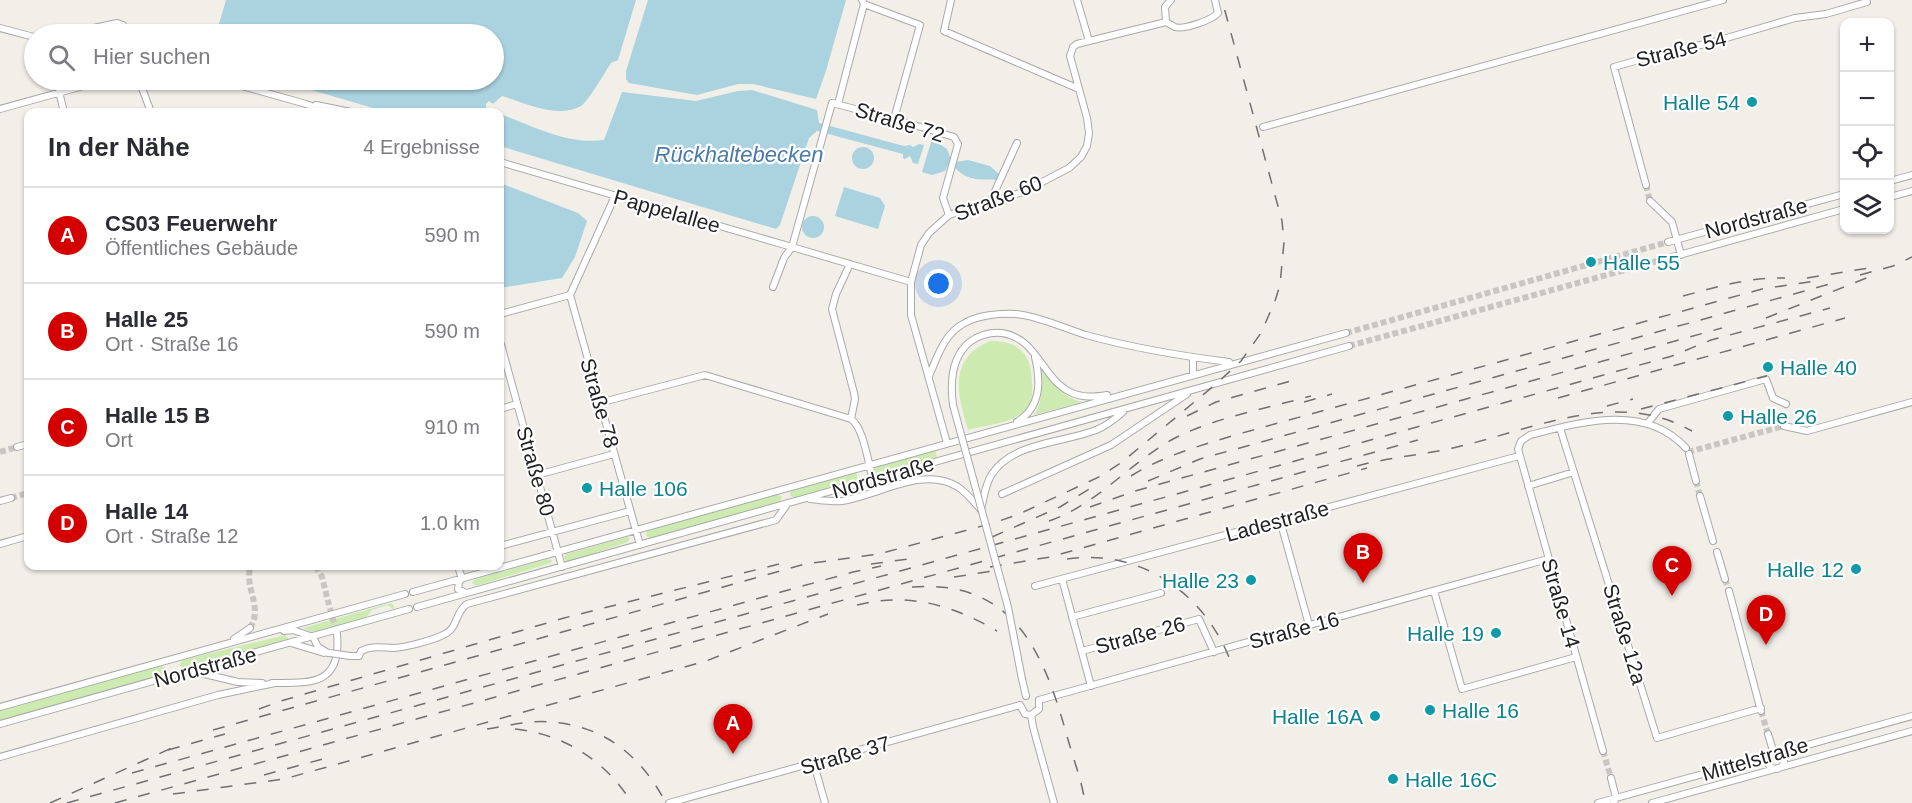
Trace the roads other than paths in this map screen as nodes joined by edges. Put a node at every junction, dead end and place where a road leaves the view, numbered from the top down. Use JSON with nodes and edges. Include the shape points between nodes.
{"nodes":[{"id":1,"x":951,"y":0,"type":"edge"},
{"id":2,"x":1077,"y":0,"type":"edge"},
{"id":3,"x":1171,"y":0,"type":"edge"},
{"id":4,"x":1215,"y":0,"type":"edge"},
{"id":5,"x":1724,"y":0,"type":"edge"},
{"id":6,"x":863,"y":2,"type":"edge"},
{"id":7,"x":1867,"y":2,"type":"dead end"},
{"id":8,"x":1166,"y":22,"type":"junction"},
{"id":9,"x":0,"y":28,"type":"edge"},
{"id":10,"x":24,"y":35,"type":"edge"},
{"id":11,"x":1089,"y":41,"type":"junction"},
{"id":12,"x":1079,"y":89,"type":"junction"},
{"id":13,"x":67,"y":90,"type":"edge"},
{"id":14,"x":142,"y":90,"type":"edge"},
{"id":15,"x":149,"y":90,"type":"edge"},
{"id":16,"x":256,"y":90,"type":"edge"},
{"id":17,"x":59,"y":92,"type":"junction"},
{"id":18,"x":147,"y":100,"type":"junction"},
{"id":19,"x":306,"y":104,"type":"junction"},
{"id":20,"x":838,"y":104,"type":"junction"},
{"id":21,"x":63,"y":108,"type":"edge"},
{"id":22,"x":150,"y":108,"type":"edge"},
{"id":23,"x":316,"y":108,"type":"edge"},
{"id":24,"x":336,"y":108,"type":"edge"},
{"id":25,"x":0,"y":109,"type":"edge"},
{"id":26,"x":894,"y":118,"type":"junction"},
{"id":27,"x":1263,"y":127,"type":"dead end"},
{"id":28,"x":1017,"y":143,"type":"dead end"},
{"id":29,"x":504,"y":163,"type":"edge"},
{"id":30,"x":1912,"y":175,"type":"edge"},
{"id":31,"x":1894,"y":180,"type":"edge"},
{"id":32,"x":1646,"y":185,"type":"tunnel mouth"},
{"id":33,"x":1912,"y":191,"type":"edge"},
{"id":34,"x":1840,"y":195,"type":"edge"},
{"id":35,"x":615,"y":196,"type":"junction"},
{"id":36,"x":1894,"y":196,"type":"edge"},
{"id":37,"x":1650,"y":201,"type":"tunnel mouth"},
{"id":38,"x":990,"y":202,"type":"junction"},
{"id":39,"x":1812,"y":203,"type":"junction"},
{"id":40,"x":1793,"y":208,"type":"junction"},
{"id":41,"x":1840,"y":211,"type":"edge"},
{"id":42,"x":949,"y":215,"type":"junction"},
{"id":43,"x":1816,"y":218,"type":"junction"},
{"id":44,"x":1797,"y":223,"type":"junction"},
{"id":45,"x":1677,"y":240,"type":"junction"},
{"id":46,"x":1668,"y":242,"type":"tunnel mouth"},
{"id":47,"x":792,"y":247,"type":"junction"},
{"id":48,"x":1681,"y":255,"type":"junction"},
{"id":49,"x":1672,"y":257,"type":"tunnel mouth"},
{"id":50,"x":850,"y":264,"type":"junction"},
{"id":51,"x":911,"y":282,"type":"junction"},
{"id":52,"x":773,"y":287,"type":"dead end"},
{"id":53,"x":570,"y":294,"type":"junction"},
{"id":54,"x":504,"y":313,"type":"edge"},
{"id":55,"x":1346,"y":333,"type":"tunnel mouth"},
{"id":56,"x":1338,"y":335,"type":"junction"},
{"id":57,"x":1034,"y":354,"type":"junction"},
{"id":58,"x":504,"y":356,"type":"edge"},
{"id":59,"x":1193,"y":357,"type":"junction"},
{"id":60,"x":1234,"y":363,"type":"junction"},
{"id":61,"x":1193,"y":375,"type":"junction"},
{"id":62,"x":928,"y":377,"type":"junction"},
{"id":63,"x":1134,"y":391,"type":"junction"},
{"id":64,"x":1189,"y":392,"type":"junction"},
{"id":65,"x":1912,"y":402,"type":"edge"},
{"id":66,"x":599,"y":403,"type":"junction"},
{"id":67,"x":517,"y":404,"type":"junction"},
{"id":68,"x":1786,"y":404,"type":"dead end"},
{"id":69,"x":504,"y":408,"type":"edge"},
{"id":70,"x":1125,"y":409,"type":"junction"},
{"id":71,"x":850,"y":419,"type":"junction"},
{"id":72,"x":1647,"y":424,"type":"junction"},
{"id":73,"x":1012,"y":425,"type":"junction"},
{"id":74,"x":1784,"y":426,"type":"tunnel mouth"},
{"id":75,"x":1560,"y":428,"type":"junction"},
{"id":76,"x":946,"y":443,"type":"junction"},
{"id":77,"x":24,"y":445,"type":"edge"},
{"id":78,"x":17,"y":447,"type":"tunnel mouth"},
{"id":79,"x":614,"y":454,"type":"junction"},
{"id":80,"x":957,"y":456,"type":"junction"},
{"id":81,"x":1519,"y":456,"type":"junction"},
{"id":82,"x":944,"y":460,"type":"junction"},
{"id":83,"x":869,"y":465,"type":"junction"},
{"id":84,"x":1574,"y":472,"type":"junction"},
{"id":85,"x":537,"y":475,"type":"junction"},
{"id":86,"x":873,"y":480,"type":"junction"},
{"id":87,"x":1696,"y":482,"type":"tunnel mouth"},
{"id":88,"x":1528,"y":486,"type":"junction"},
{"id":89,"x":1002,"y":494,"type":"dead end"},
{"id":90,"x":1700,"y":495,"type":"tunnel mouth"},
{"id":91,"x":11,"y":498,"type":"tunnel mouth"},
{"id":92,"x":804,"y":499,"type":"junction"},
{"id":93,"x":0,"y":501,"type":"edge"},
{"id":94,"x":788,"y":503,"type":"junction"},
{"id":95,"x":981,"y":510,"type":"junction"},
{"id":96,"x":630,"y":511,"type":"junction"},
{"id":97,"x":1280,"y":520,"type":"junction"},
{"id":98,"x":636,"y":530,"type":"junction"},
{"id":99,"x":553,"y":532,"type":"junction"},
{"id":100,"x":24,"y":537,"type":"edge"},
{"id":101,"x":1713,"y":541,"type":"dead end"},
{"id":102,"x":0,"y":544,"type":"edge"},
{"id":103,"x":504,"y":545,"type":"edge"},
{"id":104,"x":640,"y":545,"type":"junction"},
{"id":105,"x":558,"y":552,"type":"junction"},
{"id":106,"x":1717,"y":552,"type":"dead end"},
{"id":107,"x":1548,"y":559,"type":"junction"},
{"id":108,"x":504,"y":567,"type":"edge"},
{"id":109,"x":562,"y":567,"type":"junction"},
{"id":110,"x":459,"y":570,"type":"edge"},
{"id":111,"x":494,"y":570,"type":"edge"},
{"id":112,"x":462,"y":579,"type":"junction"},
{"id":113,"x":1062,"y":579,"type":"junction"},
{"id":114,"x":1725,"y":579,"type":"tunnel mouth"},
{"id":115,"x":1035,"y":586,"type":"dead end"},
{"id":116,"x":1434,"y":591,"type":"junction"},
{"id":117,"x":1729,"y":591,"type":"tunnel mouth"},
{"id":118,"x":466,"y":593,"type":"junction"},
{"id":119,"x":1161,"y":593,"type":"dead end"},
{"id":120,"x":405,"y":594,"type":"dead end"},
{"id":121,"x":397,"y":597,"type":"junction"},
{"id":122,"x":409,"y":609,"type":"dead end"},
{"id":123,"x":401,"y":611,"type":"junction"},
{"id":124,"x":1072,"y":617,"type":"junction"},
{"id":125,"x":1309,"y":625,"type":"junction"},
{"id":126,"x":250,"y":628,"type":"dead end"},
{"id":127,"x":271,"y":632,"type":"junction"},
{"id":128,"x":337,"y":634,"type":"tunnel mouth"},
{"id":129,"x":313,"y":637,"type":"junction"},
{"id":130,"x":290,"y":643,"type":"junction"},
{"id":131,"x":223,"y":645,"type":"junction"},
{"id":132,"x":1082,"y":651,"type":"junction"},
{"id":133,"x":1214,"y":652,"type":"junction"},
{"id":134,"x":329,"y":653,"type":"junction"},
{"id":135,"x":1576,"y":657,"type":"junction"},
{"id":136,"x":170,"y":660,"type":"junction"},
{"id":137,"x":189,"y":671,"type":"junction"},
{"id":138,"x":174,"y":675,"type":"junction"},
{"id":139,"x":275,"y":683,"type":"junction"},
{"id":140,"x":1091,"y":686,"type":"junction"},
{"id":141,"x":1026,"y":696,"type":"junction"},
{"id":142,"x":1039,"y":700,"type":"junction"},
{"id":143,"x":1020,"y":705,"type":"junction"},
{"id":144,"x":0,"y":707,"type":"edge"},
{"id":145,"x":1031,"y":715,"type":"junction"},
{"id":146,"x":1912,"y":716,"type":"edge"},
{"id":147,"x":0,"y":724,"type":"edge"},
{"id":148,"x":1912,"y":731,"type":"edge"},
{"id":149,"x":1768,"y":734,"type":"tunnel mouth"},
{"id":150,"x":1603,"y":751,"type":"tunnel mouth"},
{"id":151,"x":1774,"y":754,"type":"junction"},
{"id":152,"x":0,"y":757,"type":"edge"},
{"id":153,"x":814,"y":764,"type":"junction"},
{"id":154,"x":1778,"y":768,"type":"junction"},
{"id":155,"x":1611,"y":778,"type":"tunnel mouth"},
{"id":156,"x":1624,"y":796,"type":"junction"},
{"id":157,"x":1615,"y":800,"type":"edge"},
{"id":158,"x":669,"y":803,"type":"edge"},
{"id":159,"x":825,"y":803,"type":"edge"},
{"id":160,"x":1054,"y":803,"type":"edge"},
{"id":161,"x":1598,"y":803,"type":"edge"},
{"id":162,"x":1631,"y":803,"type":"edge"},
{"id":163,"x":1652,"y":803,"type":"edge"}],
"edges":[{"from":1,"to":12,"type":"street","via":[[944,31]]},
{"from":2,"to":11,"type":"street"},
{"from":3,"to":8,"type":"street","via":[[1165,7]]},
{"from":4,"to":8,"type":"street","via":[[1218,13],[1213,19],[1181,27]]},
{"from":5,"to":27,"type":"street"},
{"from":6,"to":20,"type":"street"},
{"from":6,"to":26,"type":"street","via":[[920,25]]},
{"from":7,"to":32,"type":"street","name":"Straße 54","via":[[1614,67]]},
{"from":8,"to":11,"type":"street"},
{"from":9,"to":10,"type":"street"},
{"from":11,"to":12,"type":"street","name":"Straße 60","via":[[1070,51]]},
{"from":12,"to":38,"type":"street","name":"Straße 60","via":[[1089,133],[1081,157],[1069,168],[1023,192]]},
{"from":13,"to":17,"type":"street"},
{"from":14,"to":18,"type":"street"},
{"from":15,"to":18,"type":"street"},
{"from":16,"to":19,"type":"street"},
{"from":17,"to":21,"type":"street"},
{"from":17,"to":25,"type":"street"},
{"from":18,"to":22,"type":"street"},
{"from":19,"to":23,"type":"street"},
{"from":19,"to":24,"type":"street"},
{"from":20,"to":26,"type":"street","name":"Straße 72"},
{"from":20,"to":47,"type":"street","via":[[832,103]]},
{"from":26,"to":42,"type":"street","name":"Straße 72","via":[[954,137],[958,144],[943,198]]},
{"from":28,"to":38,"type":"street"},
{"from":29,"to":35,"type":"street","name":"Pappelallee"},
{"from":30,"to":31,"type":"street"},
{"from":33,"to":36,"type":"street"},
{"from":34,"to":39,"type":"street","name":"Nordstraße"},
{"from":35,"to":47,"type":"street","name":"Pappelallee"},
{"from":35,"to":53,"type":"street"},
{"from":37,"to":45,"type":"street","via":[[1672,222]]},
{"from":38,"to":42,"type":"street","name":"Straße 60"},
{"from":39,"to":40,"type":"street","name":"Nordstraße"},
{"from":39,"to":43,"type":"street"},
{"from":40,"to":44,"type":"street"},
{"from":40,"to":45,"type":"street","name":"Nordstraße"},
{"from":41,"to":43,"type":"street","name":"Nordstraße"},
{"from":42,"to":51,"type":"street","name":"Straße 60","via":[[921,246]]},
{"from":43,"to":44,"type":"street","name":"Nordstraße"},
{"from":44,"to":48,"type":"street","name":"Nordstraße"},
{"from":45,"to":46,"type":"street","name":"Nordstraße"},
{"from":45,"to":48,"type":"street"},
{"from":47,"to":50,"type":"street","name":"Pappelallee"},
{"from":47,"to":52,"type":"street"},
{"from":48,"to":49,"type":"street","name":"Nordstraße"},
{"from":50,"to":51,"type":"street","name":"Pappelallee"},
{"from":50,"to":71,"type":"street","via":[[832,309],[854,393]]},
{"from":51,"to":62,"type":"street","name":"Straße 60","via":[[911,315]]},
{"from":53,"to":54,"type":"street"},
{"from":53,"to":66,"type":"street","name":"Straße 78"},
{"from":55,"to":56,"type":"street","name":"Nordstraße"},
{"from":56,"to":60,"type":"street","name":"Nordstraße"},
{"from":56,"to":64,"type":"street","name":"Nordstraße","via":[[1346,347]]},
{"from":57,"to":63,"type":"street","via":[[1059,385],[1072,393],[1095,397]]},
{"from":57,"to":73,"type":"street","via":[[1039,382],[1037,400],[1029,413]]},
{"from":57,"to":95,"type":"street","bridge":true,"via":[[1025,343],[996,333],[968,343],[956,360],[952,405]]},
{"from":58,"to":67,"type":"street","name":"Straße 80"},
{"from":59,"to":60,"type":"street"},
{"from":59,"to":61,"type":"street"},
{"from":59,"to":62,"type":"street","via":[[1122,344],[1018,314],[997,315],[962,324],[944,343]]},
{"from":60,"to":61,"type":"street","name":"Nordstraße"},
{"from":61,"to":63,"type":"street","name":"Nordstraße"},
{"from":62,"to":76,"type":"street","name":"Straße 60"},
{"from":63,"to":73,"type":"street","name":"Nordstraße"},
{"from":64,"to":70,"type":"street","name":"Nordstraße"},
{"from":64,"to":89,"type":"street","via":[[1111,445]]},
{"from":65,"to":74,"type":"street","via":[[1807,431]]},
{"from":66,"to":71,"type":"street","via":[[705,375]]},
{"from":66,"to":79,"type":"street","name":"Straße 78"},
{"from":67,"to":69,"type":"street"},
{"from":67,"to":85,"type":"street","name":"Straße 80"},
{"from":68,"to":72,"type":"street","via":[[1773,398],[1766,379],[1659,409]]},
{"from":70,"to":80,"type":"street","name":"Nordstraße"},
{"from":70,"to":95,"type":"street","via":[[1098,430],[1007,459],[991,476]]},
{"from":71,"to":83,"type":"street","via":[[860,432]]},
{"from":72,"to":75,"type":"street","via":[[1596,420]]},
{"from":72,"to":87,"type":"street","via":[[1666,431],[1688,451]]},
{"from":73,"to":76,"type":"street","name":"Nordstraße"},
{"from":75,"to":81,"type":"street","via":[[1521,441]]},
{"from":75,"to":84,"type":"street","name":"Straße 12a"},
{"from":76,"to":80,"type":"street"},
{"from":76,"to":82,"type":"street"},
{"from":76,"to":83,"type":"street","name":"Nordstraße"},
{"from":77,"to":78,"type":"street"},
{"from":79,"to":85,"type":"street"},
{"from":79,"to":96,"type":"street","name":"Straße 78"},
{"from":80,"to":82,"type":"street","name":"Nordstraße"},
{"from":81,"to":88,"type":"street","name":"Straße 14"},
{"from":81,"to":97,"type":"street","name":"Ladestraße"},
{"from":82,"to":86,"type":"street","name":"Nordstraße"},
{"from":83,"to":86,"type":"street"},
{"from":83,"to":98,"type":"street","name":"Nordstraße"},
{"from":84,"to":88,"type":"street"},
{"from":84,"to":117,"type":"street","name":"Straße 12a","via":[[1657,738],[1761,710]]},
{"from":85,"to":99,"type":"street","name":"Straße 80"},
{"from":86,"to":92,"type":"street","name":"Nordstraße"},
{"from":88,"to":107,"type":"street","name":"Straße 14"},
{"from":90,"to":101,"type":"street"},
{"from":91,"to":93,"type":"street"},
{"from":92,"to":94,"type":"street","name":"Nordstraße"},
{"from":92,"to":95,"type":"street","via":[[841,501],[929,479],[957,486]]},
{"from":94,"to":104,"type":"street","name":"Nordstraße"},
{"from":94,"to":134,"type":"street","bridge":true,"via":[[776,520],[467,604],[460,609],[447,634],[397,648],[374,647],[361,651],[359,656]]},
{"from":95,"to":141,"type":"street","bridge":true,"via":[[1008,607]]},
{"from":96,"to":98,"type":"street","name":"Straße 78"},
{"from":96,"to":99,"type":"street"},
{"from":97,"to":113,"type":"street","name":"Ladestraße"},
{"from":97,"to":125,"type":"street"},
{"from":98,"to":104,"type":"street","name":"Straße 78"},
{"from":98,"to":105,"type":"street","name":"Nordstraße"},
{"from":99,"to":103,"type":"street"},
{"from":99,"to":105,"type":"street","name":"Straße 80"},
{"from":100,"to":102,"type":"street"},
{"from":104,"to":109,"type":"street","name":"Nordstraße"},
{"from":105,"to":108,"type":"street","name":"Nordstraße"},
{"from":105,"to":109,"type":"street","name":"Straße 80"},
{"from":106,"to":114,"type":"street"},
{"from":107,"to":116,"type":"street","name":"Straße 16"},
{"from":107,"to":135,"type":"street","name":"Straße 14"},
{"from":109,"to":118,"type":"street","name":"Nordstraße"},
{"from":110,"to":112,"type":"street"},
{"from":111,"to":112,"type":"street","name":"Nordstraße"},
{"from":112,"to":118,"type":"street","via":[[458,589]]},
{"from":112,"to":118,"type":"street","name":"Nordstraße","via":[[417,591],[421,605]]},
{"from":113,"to":115,"type":"street","name":"Ladestraße"},
{"from":113,"to":124,"type":"street"},
{"from":116,"to":125,"type":"street","name":"Straße 16"},
{"from":116,"to":135,"type":"street","via":[[1462,689]]},
{"from":119,"to":124,"type":"street"},
{"from":120,"to":121,"type":"street","name":"Nordstraße"},
{"from":121,"to":123,"type":"street"},
{"from":121,"to":127,"type":"street","name":"Nordstraße"},
{"from":122,"to":123,"type":"street","name":"Nordstraße"},
{"from":123,"to":129,"type":"street","name":"Nordstraße"},
{"from":124,"to":132,"type":"street"},
{"from":125,"to":133,"type":"street","name":"Straße 16"},
{"from":126,"to":131,"type":"street"},
{"from":127,"to":129,"type":"street","via":[[292,630]]},
{"from":127,"to":131,"type":"street","name":"Nordstraße"},
{"from":128,"to":139,"type":"street","via":[[336,660],[323,676],[304,683]]},
{"from":129,"to":130,"type":"street","name":"Nordstraße"},
{"from":129,"to":134,"type":"street","via":[[318,647]]},
{"from":130,"to":134,"type":"street"},
{"from":130,"to":137,"type":"street","name":"Nordstraße"},
{"from":131,"to":136,"type":"street","name":"Nordstraße"},
{"from":132,"to":133,"type":"street","name":"Straße 26","via":[[1199,619]]},
{"from":132,"to":140,"type":"street"},
{"from":133,"to":140,"type":"street","name":"Straße 16"},
{"from":135,"to":150,"type":"street","name":"Straße 14"},
{"from":136,"to":138,"type":"street"},
{"from":136,"to":144,"type":"street","name":"Nordstraße"},
{"from":137,"to":138,"type":"street","name":"Nordstraße"},
{"from":137,"to":139,"type":"street","via":[[237,682]]},
{"from":138,"to":147,"type":"street","name":"Nordstraße"},
{"from":139,"to":152,"type":"street"},
{"from":140,"to":142,"type":"street","name":"Straße 16"},
{"from":141,"to":142,"type":"street"},
{"from":141,"to":143,"type":"street"},
{"from":142,"to":145,"type":"street","via":[[1039,709]]},
{"from":143,"to":145,"type":"street","via":[[1022,711]]},
{"from":143,"to":153,"type":"street","name":"Straße 37"},
{"from":145,"to":160,"type":"street"},
{"from":146,"to":151,"type":"street","name":"Mittelstraße"},
{"from":148,"to":154,"type":"street","name":"Mittelstraße"},
{"from":149,"to":151,"type":"street"},
{"from":151,"to":154,"type":"street","via":[[1768,762]]},
{"from":151,"to":154,"type":"street","via":[[1784,759]]},
{"from":151,"to":156,"type":"street","name":"Mittelstraße"},
{"from":153,"to":158,"type":"street","name":"Straße 37"},
{"from":153,"to":159,"type":"street"},
{"from":154,"to":163,"type":"street","name":"Mittelstraße"},
{"from":155,"to":157,"type":"street"},
{"from":156,"to":157,"type":"street","name":"Mittelstraße"},
{"from":156,"to":162,"type":"street"},
{"from":157,"to":161,"type":"street","name":"Mittelstraße"}]}
